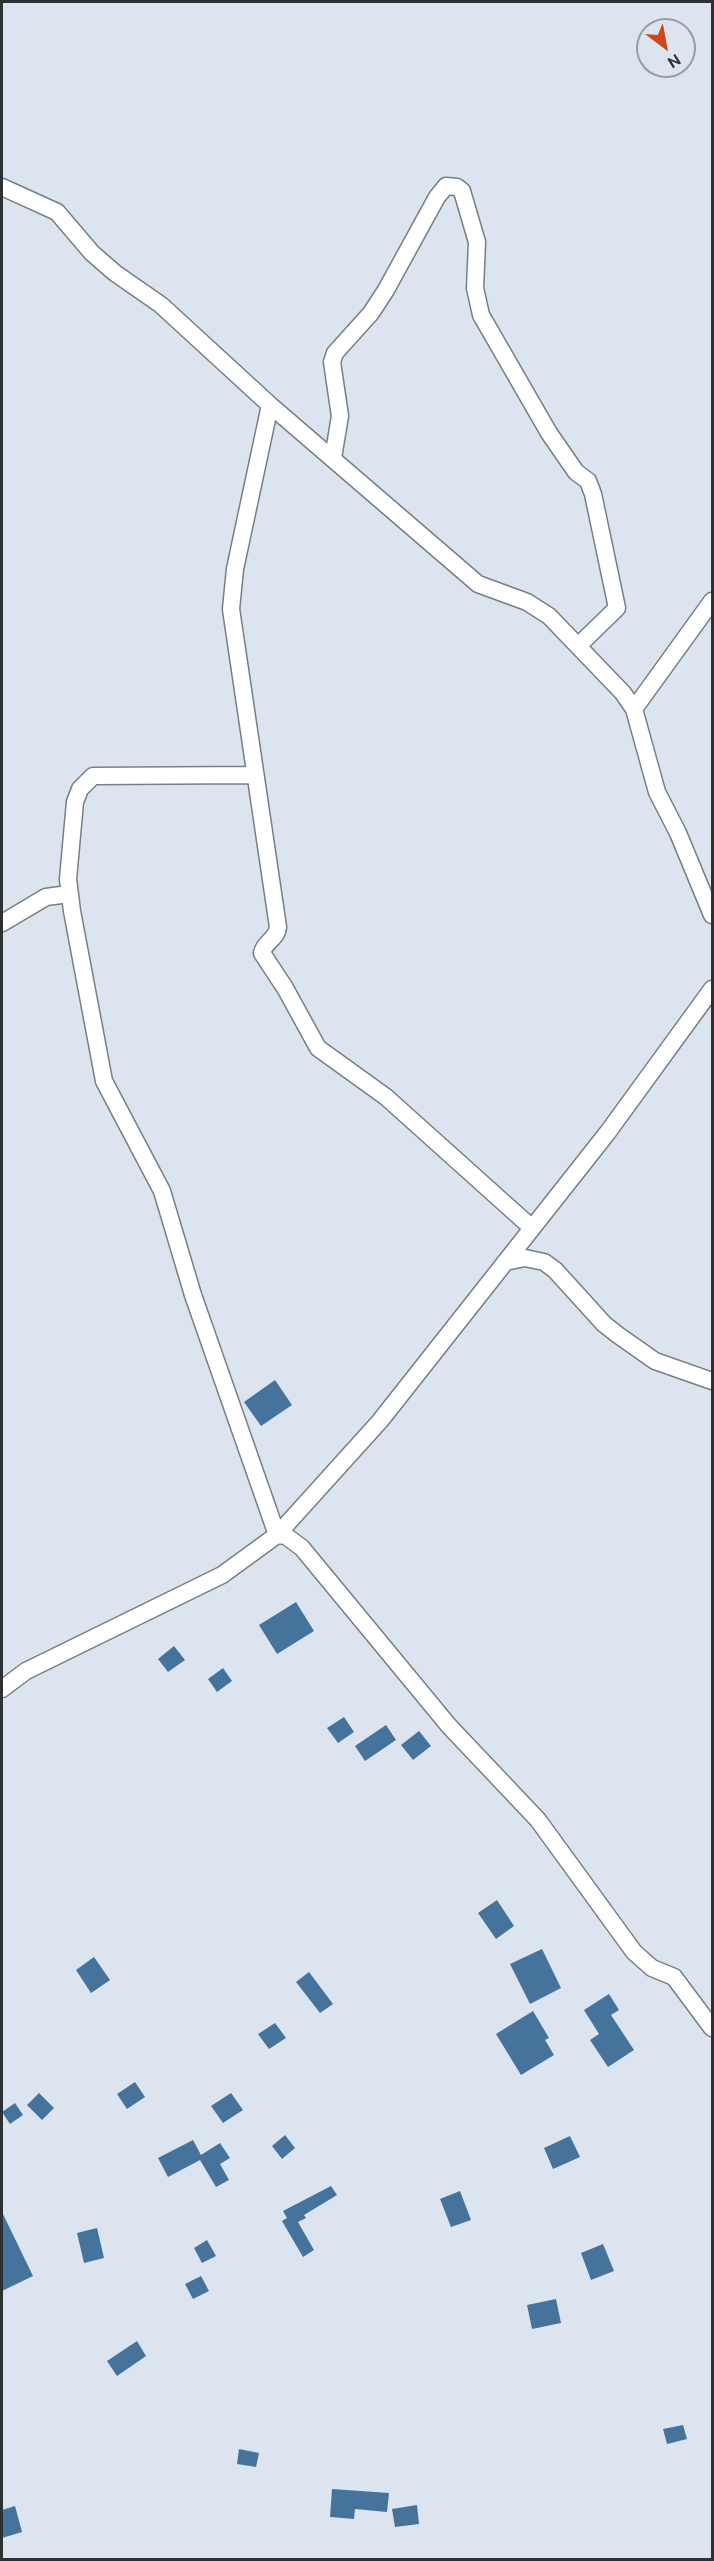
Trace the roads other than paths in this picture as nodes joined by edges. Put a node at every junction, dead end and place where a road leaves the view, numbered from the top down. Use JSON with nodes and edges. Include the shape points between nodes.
{"nodes":[{"id":1,"x":2,"y":187,"type":"edge"},
{"id":2,"x":270,"y":405,"type":"junction"},
{"id":3,"x":333,"y":458,"type":"junction"},
{"id":4,"x":712,"y":601,"type":"edge"},
{"id":5,"x":578,"y":646,"type":"junction"},
{"id":6,"x":634,"y":709,"type":"junction"},
{"id":7,"x":254,"y":775,"type":"junction"},
{"id":8,"x":69,"y":894,"type":"junction"},
{"id":9,"x":712,"y":915,"type":"edge"},
{"id":10,"x":2,"y":923,"type":"edge"},
{"id":11,"x":712,"y":989,"type":"edge"},
{"id":12,"x":532,"y":1228,"type":"junction"},
{"id":13,"x":505,"y":1262,"type":"junction"},
{"id":14,"x":712,"y":1381,"type":"edge"},
{"id":15,"x":277,"y":1534,"type":"junction"},
{"id":16,"x":2,"y":1689,"type":"edge"},
{"id":17,"x":712,"y":2028,"type":"edge"}],
"edges":[{"from":1,"to":2,"type":"street","via":[[57,212],[92,253],[161,305]]},
{"from":2,"to":3,"type":"street"},
{"from":2,"to":7,"type":"street","via":[[235,569],[231,609]]},
{"from":3,"to":5,"type":"street","via":[[478,584],[527,602],[549,616]]},
{"from":3,"to":5,"type":"street","via":[[340,416],[332,362],[335,353],[371,313],[437,197],[446,186],[458,187],[477,242],[475,288],[481,315],[549,433],[593,494],[617,608]]},
{"from":4,"to":6,"type":"street"},
{"from":5,"to":6,"type":"street"},
{"from":6,"to":9,"type":"street","via":[[657,792]]},
{"from":7,"to":8,"type":"street","via":[[93,776],[80,789],[75,802]]},
{"from":7,"to":12,"type":"street","via":[[278,927],[262,953],[318,1048],[386,1097]]},
{"from":8,"to":10,"type":"street","via":[[46,897]]},
{"from":8,"to":15,"type":"street","via":[[104,1081],[162,1191],[193,1295]]},
{"from":11,"to":12,"type":"street"},
{"from":12,"to":13,"type":"street"},
{"from":13,"to":14,"type":"street","via":[[525,1258],[544,1262],[604,1324],[627,1342],[655,1361]]},
{"from":13,"to":15,"type":"street","via":[[380,1421]]},
{"from":15,"to":16,"type":"street","via":[[222,1575],[26,1671]]},
{"from":15,"to":17,"type":"street","via":[[302,1548],[449,1725],[538,1820],[634,1952],[652,1968],[674,1977]]}]}
